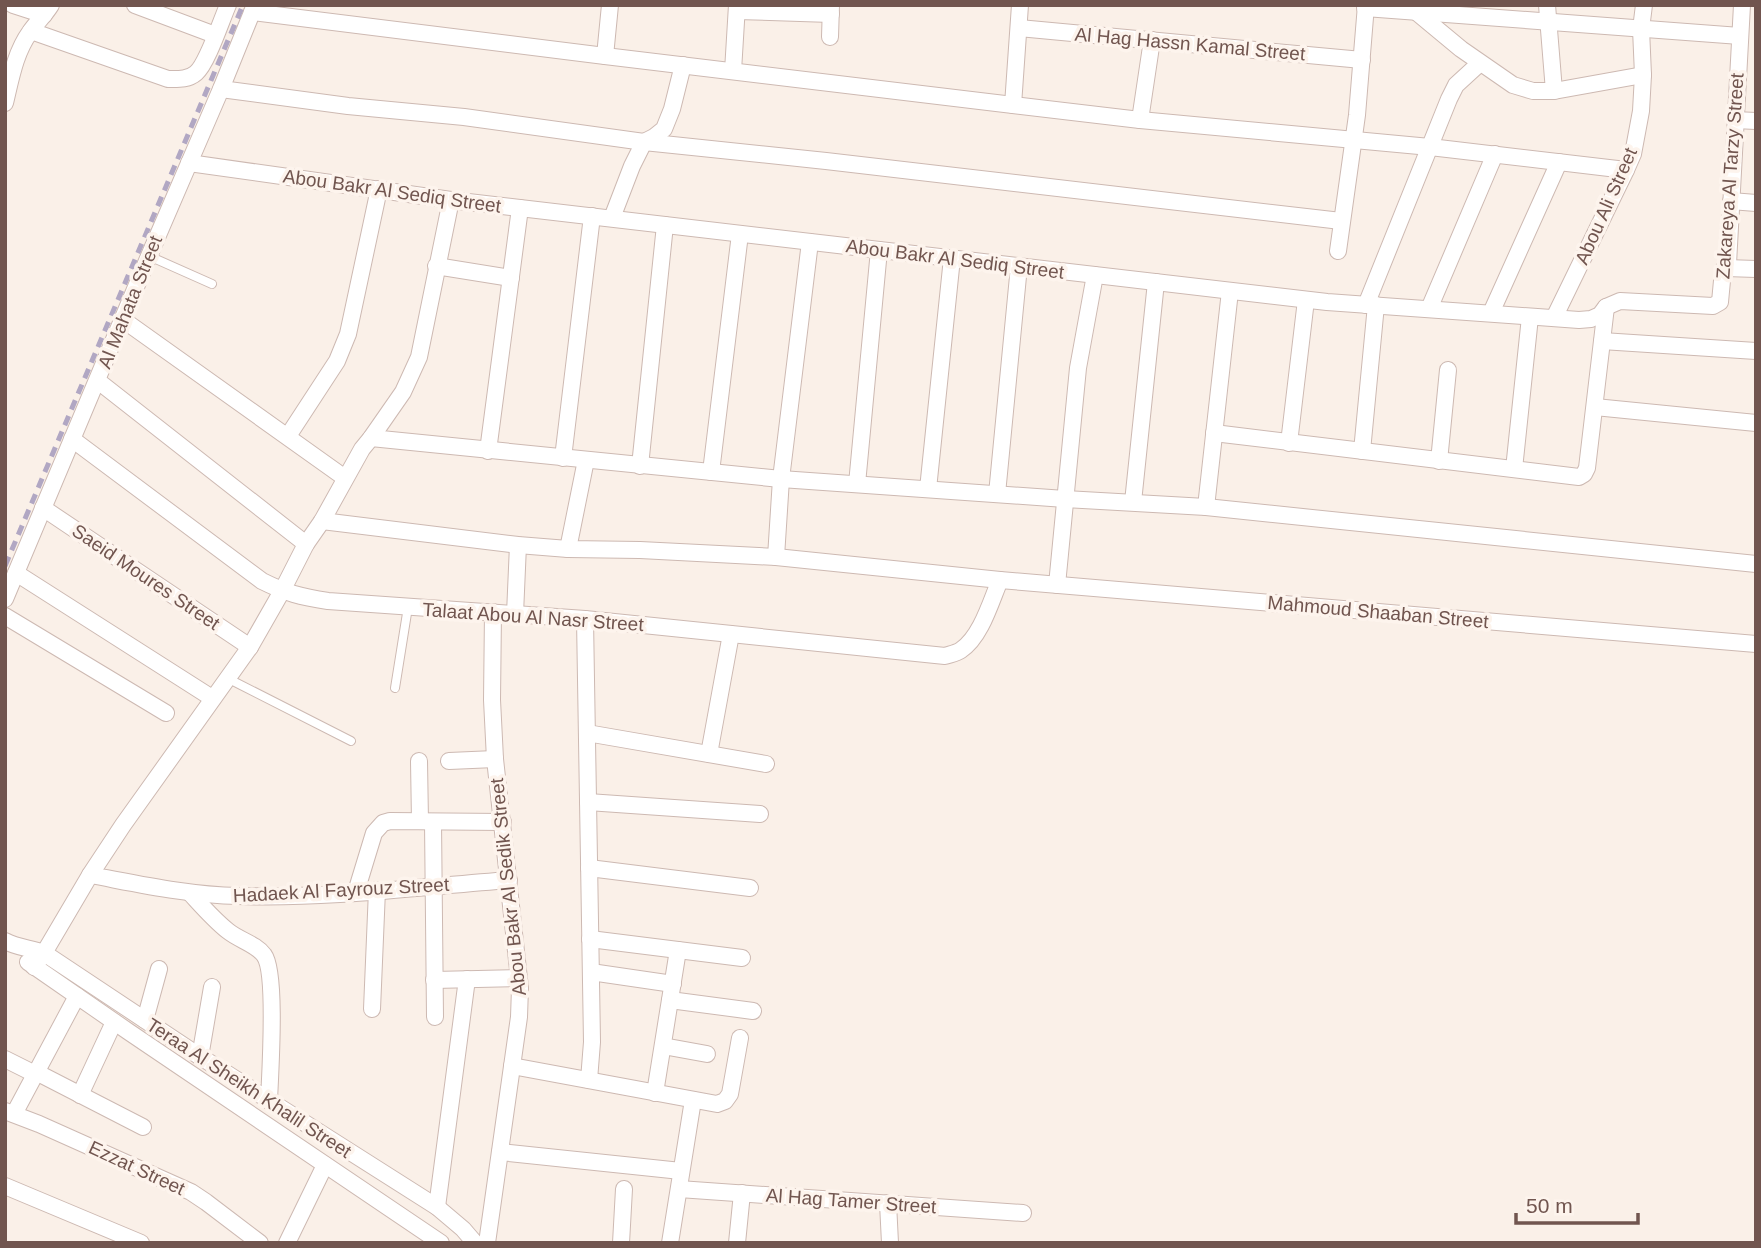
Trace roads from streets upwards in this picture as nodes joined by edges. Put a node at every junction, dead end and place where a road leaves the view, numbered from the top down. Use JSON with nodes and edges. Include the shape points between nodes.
{"nodes":[{"id":1,"x":13,"y":5,"type":"edge"},
{"id":2,"x":135,"y":5,"type":"edge"},
{"id":3,"x":228,"y":5,"type":"edge"},
{"id":4,"x":610,"y":5,"type":"edge"},
{"id":5,"x":1020,"y":5,"type":"edge"},
{"id":6,"x":1547,"y":5,"type":"edge"},
{"id":7,"x":1644,"y":5,"type":"edge"},
{"id":8,"x":1742,"y":5,"type":"edge"},
{"id":9,"x":1365,"y":6,"type":"edge"},
{"id":10,"x":254,"y":8,"type":"edge"},
{"id":11,"x":737,"y":8,"type":"edge"},
{"id":12,"x":1412,"y":8,"type":"edge"},
{"id":13,"x":48,"y":10,"type":"edge"},
{"id":14,"x":831,"y":10,"type":"edge"},
{"id":15,"x":1548,"y":22,"type":"junction"},
{"id":16,"x":1018,"y":28,"type":"junction"},
{"id":17,"x":1641,"y":29,"type":"junction"},
{"id":18,"x":31,"y":31,"type":"junction"},
{"id":19,"x":215,"y":35,"type":"junction"},
{"id":20,"x":830,"y":37,"type":"dead end"},
{"id":21,"x":1745,"y":39,"type":"edge"},
{"id":22,"x":1152,"y":40,"type":"junction"},
{"id":23,"x":605,"y":56,"type":"junction"},
{"id":24,"x":1362,"y":60,"type":"junction"},
{"id":25,"x":1480,"y":63,"type":"junction"},
{"id":26,"x":683,"y":65,"type":"junction"},
{"id":27,"x":9,"y":70,"type":"edge"},
{"id":28,"x":733,"y":71,"type":"junction"},
{"id":29,"x":1643,"y":75,"type":"junction"},
{"id":30,"x":221,"y":89,"type":"junction"},
{"id":31,"x":1554,"y":91,"type":"junction"},
{"id":32,"x":5,"y":103,"type":"edge"},
{"id":33,"x":1013,"y":105,"type":"junction"},
{"id":34,"x":1140,"y":120,"type":"junction"},
{"id":35,"x":1735,"y":120,"type":"junction"},
{"id":36,"x":1756,"y":121,"type":"edge"},
{"id":37,"x":1353,"y":139,"type":"junction"},
{"id":38,"x":644,"y":142,"type":"junction"},
{"id":39,"x":1430,"y":146,"type":"junction"},
{"id":40,"x":1495,"y":154,"type":"junction"},
{"id":41,"x":1559,"y":162,"type":"junction"},
{"id":42,"x":189,"y":163,"type":"junction"},
{"id":43,"x":1626,"y":170,"type":"junction"},
{"id":44,"x":379,"y":189,"type":"junction"},
{"id":45,"x":451,"y":200,"type":"junction"},
{"id":46,"x":1731,"y":201,"type":"junction"},
{"id":47,"x":1756,"y":202,"type":"edge"},
{"id":48,"x":520,"y":208,"type":"junction"},
{"id":49,"x":592,"y":216,"type":"junction"},
{"id":50,"x":612,"y":218,"type":"junction"},
{"id":51,"x":1341,"y":221,"type":"junction"},
{"id":52,"x":665,"y":225,"type":"junction"},
{"id":53,"x":740,"y":234,"type":"junction"},
{"id":54,"x":810,"y":242,"type":"junction"},
{"id":55,"x":879,"y":250,"type":"junction"},
{"id":56,"x":1338,"y":251,"type":"dead end"},
{"id":57,"x":952,"y":258,"type":"junction"},
{"id":58,"x":436,"y":266,"type":"junction"},
{"id":59,"x":1020,"y":266,"type":"junction"},
{"id":60,"x":1726,"y":268,"type":"junction"},
{"id":61,"x":1756,"y":269,"type":"edge"},
{"id":62,"x":1095,"y":275,"type":"junction"},
{"id":63,"x":511,"y":278,"type":"junction"},
{"id":64,"x":1156,"y":282,"type":"junction"},
{"id":65,"x":1230,"y":291,"type":"junction"},
{"id":66,"x":1306,"y":300,"type":"junction"},
{"id":67,"x":1718,"y":304,"type":"joint"},
{"id":68,"x":1371,"y":305,"type":"junction"},
{"id":69,"x":1606,"y":307,"type":"junction"},
{"id":70,"x":1429,"y":309,"type":"junction"},
{"id":71,"x":1491,"y":313,"type":"junction"},
{"id":72,"x":1530,"y":317,"type":"junction"},
{"id":73,"x":1554,"y":318,"type":"junction"},
{"id":74,"x":122,"y":319,"type":"junction"},
{"id":75,"x":1602,"y":341,"type":"junction"},
{"id":76,"x":1756,"y":351,"type":"edge"},
{"id":77,"x":1448,"y":370,"type":"dead end"},
{"id":78,"x":98,"y":381,"type":"junction"},
{"id":79,"x":1594,"y":407,"type":"junction"},
{"id":80,"x":1756,"y":423,"type":"edge"},
{"id":81,"x":1214,"y":433,"type":"junction"},
{"id":82,"x":288,"y":436,"type":"junction"},
{"id":83,"x":371,"y":438,"type":"junction"},
{"id":84,"x":72,"y":439,"type":"junction"},
{"id":85,"x":1289,"y":443,"type":"junction"},
{"id":86,"x":488,"y":451,"type":"junction"},
{"id":87,"x":1362,"y":451,"type":"junction"},
{"id":88,"x":563,"y":458,"type":"junction"},
{"id":89,"x":586,"y":460,"type":"junction"},
{"id":90,"x":1439,"y":461,"type":"junction"},
{"id":91,"x":640,"y":466,"type":"junction"},
{"id":92,"x":1514,"y":469,"type":"junction"},
{"id":93,"x":711,"y":472,"type":"junction"},
{"id":94,"x":345,"y":478,"type":"junction"},
{"id":95,"x":781,"y":479,"type":"junction"},
{"id":96,"x":858,"y":484,"type":"junction"},
{"id":97,"x":928,"y":489,"type":"junction"},
{"id":98,"x":997,"y":494,"type":"junction"},
{"id":99,"x":1065,"y":499,"type":"junction"},
{"id":100,"x":1133,"y":502,"type":"junction"},
{"id":101,"x":1206,"y":507,"type":"junction"},
{"id":102,"x":43,"y":508,"type":"junction"},
{"id":103,"x":322,"y":521,"type":"junction"},
{"id":104,"x":306,"y":544,"type":"junction"},
{"id":105,"x":518,"y":545,"type":"junction"},
{"id":106,"x":568,"y":549,"type":"junction"},
{"id":107,"x":776,"y":557,"type":"junction"},
{"id":108,"x":1756,"y":564,"type":"edge"},
{"id":109,"x":16,"y":573,"type":"junction"},
{"id":110,"x":1000,"y":580,"type":"junction"},
{"id":111,"x":1057,"y":585,"type":"junction"},
{"id":112,"x":282,"y":591,"type":"junction"},
{"id":113,"x":5,"y":599,"type":"edge"},
{"id":114,"x":493,"y":612,"type":"junction"},
{"id":115,"x":515,"y":614,"type":"junction"},
{"id":116,"x":5,"y":615,"type":"edge"},
{"id":117,"x":585,"y":620,"type":"junction"},
{"id":118,"x":731,"y":634,"type":"junction"},
{"id":119,"x":1756,"y":644,"type":"edge"},
{"id":120,"x":250,"y":647,"type":"junction"},
{"id":121,"x":212,"y":698,"type":"junction"},
{"id":122,"x":166,"y":713,"type":"dead end"},
{"id":123,"x":587,"y":733,"type":"junction"},
{"id":124,"x":709,"y":754,"type":"junction"},
{"id":125,"x":495,"y":759,"type":"junction"},
{"id":126,"x":419,"y":761,"type":"dead end"},
{"id":127,"x":449,"y":761,"type":"dead end"},
{"id":128,"x":765,"y":764,"type":"dead end"},
{"id":129,"x":588,"y":802,"type":"junction"},
{"id":130,"x":760,"y":814,"type":"dead end"},
{"id":131,"x":426,"y":821,"type":"junction"},
{"id":132,"x":503,"y":821,"type":"junction"},
{"id":133,"x":589,"y":868,"type":"junction"},
{"id":134,"x":90,"y":874,"type":"junction"},
{"id":135,"x":509,"y":880,"type":"junction"},
{"id":136,"x":434,"y":886,"type":"junction"},
{"id":137,"x":750,"y":888,"type":"dead end"},
{"id":138,"x":377,"y":890,"type":"junction"},
{"id":139,"x":356,"y":892,"type":"junction"},
{"id":140,"x":190,"y":893,"type":"junction"},
{"id":141,"x":590,"y":939,"type":"junction"},
{"id":142,"x":10,"y":944,"type":"edge"},
{"id":143,"x":678,"y":950,"type":"junction"},
{"id":144,"x":44,"y":953,"type":"junction"},
{"id":145,"x":742,"y":958,"type":"dead end"},
{"id":146,"x":34,"y":967,"type":"junction"},
{"id":147,"x":159,"y":969,"type":"dead end"},
{"id":148,"x":591,"y":972,"type":"junction"},
{"id":149,"x":519,"y":978,"type":"junction"},
{"id":150,"x":467,"y":979,"type":"junction"},
{"id":151,"x":434,"y":980,"type":"junction"},
{"id":152,"x":673,"y":984,"type":"junction"},
{"id":153,"x":212,"y":987,"type":"dead end"},
{"id":154,"x":77,"y":996,"type":"junction"},
{"id":155,"x":670,"y":1000,"type":"junction"},
{"id":156,"x":372,"y":1009,"type":"dead end"},
{"id":157,"x":753,"y":1011,"type":"dead end"},
{"id":158,"x":435,"y":1017,"type":"dead end"},
{"id":159,"x":145,"y":1020,"type":"junction"},
{"id":160,"x":114,"y":1022,"type":"junction"},
{"id":161,"x":740,"y":1038,"type":"dead end"},
{"id":162,"x":663,"y":1046,"type":"junction"},
{"id":163,"x":707,"y":1054,"type":"dead end"},
{"id":164,"x":200,"y":1057,"type":"junction"},
{"id":165,"x":5,"y":1059,"type":"edge"},
{"id":166,"x":512,"y":1066,"type":"junction"},
{"id":167,"x":36,"y":1073,"type":"junction"},
{"id":168,"x":589,"y":1080,"type":"junction"},
{"id":169,"x":655,"y":1093,"type":"junction"},
{"id":170,"x":80,"y":1094,"type":"junction"},
{"id":171,"x":693,"y":1100,"type":"junction"},
{"id":172,"x":269,"y":1101,"type":"junction"},
{"id":173,"x":10,"y":1113,"type":"edge"},
{"id":174,"x":142,"y":1127,"type":"dead end"},
{"id":175,"x":499,"y":1152,"type":"junction"},
{"id":176,"x":325,"y":1165,"type":"junction"},
{"id":177,"x":681,"y":1171,"type":"junction"},
{"id":178,"x":5,"y":1186,"type":"edge"},
{"id":179,"x":624,"y":1189,"type":"dead end"},
{"id":180,"x":679,"y":1189,"type":"junction"},
{"id":181,"x":742,"y":1193,"type":"junction"},
{"id":182,"x":888,"y":1203,"type":"junction"},
{"id":183,"x":437,"y":1207,"type":"junction"},
{"id":184,"x":1023,"y":1213,"type":"dead end"},
{"id":185,"x":141,"y":1243,"type":"edge"},
{"id":186,"x":260,"y":1243,"type":"edge"},
{"id":187,"x":287,"y":1243,"type":"edge"},
{"id":188,"x":441,"y":1243,"type":"edge"},
{"id":189,"x":475,"y":1243,"type":"edge"},
{"id":190,"x":487,"y":1243,"type":"edge"},
{"id":191,"x":621,"y":1243,"type":"edge"},
{"id":192,"x":670,"y":1243,"type":"edge"},
{"id":193,"x":737,"y":1243,"type":"edge"},
{"id":194,"x":890,"y":1243,"type":"edge"}],
"edges":[{"from":1,"to":13,"type":"street"},
{"from":2,"to":19,"type":"street"},
{"from":3,"to":19,"type":"street"},
{"from":4,"to":23,"type":"street"},
{"from":5,"to":16,"type":"street"},
{"from":6,"to":15,"type":"street"},
{"from":7,"to":17,"type":"street","name":"Abou Ali Street"},
{"from":8,"to":21,"type":"street","name":"Zakareya Al Tarzy Street"},
{"from":9,"to":12,"type":"street"},
{"from":9,"to":24,"type":"street"},
{"from":10,"to":23,"type":"street"},
{"from":10,"to":30,"type":"street","name":"Al Mahata Street"},
{"from":11,"to":14,"type":"street"},
{"from":11,"to":28,"type":"street"},
{"from":12,"to":15,"type":"street"},
{"from":12,"to":25,"type":"street"},
{"from":13,"to":18,"type":"street"},
{"from":14,"to":20,"type":"street"},
{"from":15,"to":17,"type":"street"},
{"from":15,"to":31,"type":"street"},
{"from":16,"to":22,"type":"street","name":"Al Hag Hassn Kamal Street"},
{"from":16,"to":33,"type":"street"},
{"from":17,"to":21,"type":"street"},
{"from":17,"to":29,"type":"street","name":"Abou Ali Street"},
{"from":18,"to":19,"type":"street","via":[[168,79],[197,73]]},
{"from":18,"to":27,"type":"street"},
{"from":21,"to":35,"type":"street","name":"Zakareya Al Tarzy Street"},
{"from":22,"to":24,"type":"street","name":"Al Hag Hassn Kamal Street"},
{"from":22,"to":34,"type":"street"},
{"from":23,"to":26,"type":"street"},
{"from":24,"to":37,"type":"street"},
{"from":25,"to":31,"type":"street","via":[[1513,85]]},
{"from":25,"to":39,"type":"street","via":[[1456,85]]},
{"from":26,"to":28,"type":"street"},
{"from":26,"to":38,"type":"street","via":[[664,129]]},
{"from":27,"to":32,"type":"street"},
{"from":28,"to":33,"type":"street"},
{"from":29,"to":31,"type":"street"},
{"from":29,"to":43,"type":"street","name":"Abou Ali Street","via":[[1637,136]]},
{"from":30,"to":38,"type":"street"},
{"from":30,"to":42,"type":"street","name":"Al Mahata Street"},
{"from":33,"to":34,"type":"street"},
{"from":34,"to":37,"type":"street"},
{"from":35,"to":36,"type":"street"},
{"from":35,"to":46,"type":"street","name":"Zakareya Al Tarzy Street"},
{"from":37,"to":39,"type":"street"},
{"from":37,"to":51,"type":"street"},
{"from":38,"to":50,"type":"street"},
{"from":38,"to":51,"type":"street"},
{"from":39,"to":40,"type":"street"},
{"from":39,"to":68,"type":"street"},
{"from":40,"to":41,"type":"street"},
{"from":40,"to":70,"type":"street"},
{"from":41,"to":43,"type":"street"},
{"from":41,"to":71,"type":"street"},
{"from":42,"to":44,"type":"street","name":"Abou Bakr Al Sediq Street"},
{"from":42,"to":74,"type":"street","name":"Al Mahata Street"},
{"from":43,"to":73,"type":"street","name":"Abou Ali Street"},
{"from":44,"to":45,"type":"street","name":"Abou Bakr Al Sediq Street"},
{"from":44,"to":82,"type":"street","via":[[348,334],[337,361]]},
{"from":45,"to":48,"type":"street","name":"Abou Bakr Al Sediq Street"},
{"from":45,"to":58,"type":"street"},
{"from":46,"to":47,"type":"street"},
{"from":46,"to":60,"type":"street","name":"Zakareya Al Tarzy Street"},
{"from":48,"to":49,"type":"street","name":"Abou Bakr Al Sediq Street"},
{"from":48,"to":63,"type":"street"},
{"from":49,"to":50,"type":"street","name":"Abou Bakr Al Sediq Street"},
{"from":49,"to":88,"type":"street"},
{"from":50,"to":52,"type":"street","name":"Abou Bakr Al Sediq Street"},
{"from":51,"to":56,"type":"street"},
{"from":52,"to":53,"type":"street","name":"Abou Bakr Al Sediq Street"},
{"from":52,"to":91,"type":"street"},
{"from":53,"to":54,"type":"street","name":"Abou Bakr Al Sediq Street"},
{"from":53,"to":93,"type":"street"},
{"from":54,"to":55,"type":"street","name":"Abou Bakr Al Sediq Street"},
{"from":54,"to":95,"type":"street"},
{"from":55,"to":57,"type":"street","name":"Abou Bakr Al Sediq Street"},
{"from":55,"to":96,"type":"street"},
{"from":57,"to":59,"type":"street","name":"Abou Bakr Al Sediq Street"},
{"from":57,"to":97,"type":"street"},
{"from":58,"to":63,"type":"street"},
{"from":58,"to":83,"type":"street","via":[[419,357],[403,392]]},
{"from":59,"to":62,"type":"street","name":"Abou Bakr Al Sediq Street"},
{"from":59,"to":98,"type":"street"},
{"from":60,"to":61,"type":"street"},
{"from":60,"to":67,"type":"street","name":"Zakareya Al Tarzy Street"},
{"from":62,"to":64,"type":"street","name":"Abou Bakr Al Sediq Street"},
{"from":62,"to":99,"type":"street","via":[[1078,368]]},
{"from":63,"to":86,"type":"street"},
{"from":64,"to":65,"type":"street","name":"Abou Bakr Al Sediq Street"},
{"from":64,"to":100,"type":"street"},
{"from":65,"to":66,"type":"street","name":"Abou Bakr Al Sediq Street"},
{"from":65,"to":81,"type":"street"},
{"from":66,"to":68,"type":"street","name":"Abou Bakr Al Sediq Street"},
{"from":66,"to":85,"type":"street"},
{"from":67,"to":69,"type":"street","name":"Abou Bakr Al Sediq Street","via":[[1620,301]]},
{"from":68,"to":70,"type":"street","name":"Abou Bakr Al Sediq Street"},
{"from":68,"to":87,"type":"street"},
{"from":69,"to":73,"type":"street","name":"Abou Bakr Al Sediq Street","via":[[1591,319]]},
{"from":69,"to":75,"type":"street"},
{"from":70,"to":71,"type":"street","name":"Abou Bakr Al Sediq Street"},
{"from":71,"to":72,"type":"street","name":"Abou Bakr Al Sediq Street"},
{"from":72,"to":73,"type":"street","name":"Abou Bakr Al Sediq Street"},
{"from":72,"to":92,"type":"street"},
{"from":74,"to":78,"type":"street","name":"Al Mahata Street"},
{"from":74,"to":82,"type":"street"},
{"from":75,"to":76,"type":"street"},
{"from":75,"to":79,"type":"street"},
{"from":77,"to":90,"type":"street"},
{"from":78,"to":84,"type":"street","name":"Al Mahata Street"},
{"from":78,"to":104,"type":"street"},
{"from":79,"to":80,"type":"street"},
{"from":79,"to":92,"type":"street","via":[[1584,474],[1573,477]]},
{"from":81,"to":85,"type":"street"},
{"from":81,"to":101,"type":"street"},
{"from":82,"to":94,"type":"street"},
{"from":83,"to":86,"type":"street"},
{"from":83,"to":94,"type":"street"},
{"from":84,"to":102,"type":"street","name":"Al Mahata Street"},
{"from":84,"to":112,"type":"street","name":"Talaat Abou Al Nasr Street","via":[[245,570]]},
{"from":85,"to":87,"type":"street"},
{"from":86,"to":88,"type":"street"},
{"from":87,"to":90,"type":"street"},
{"from":88,"to":89,"type":"street"},
{"from":89,"to":91,"type":"street"},
{"from":89,"to":106,"type":"street"},
{"from":90,"to":92,"type":"street"},
{"from":91,"to":93,"type":"street"},
{"from":93,"to":95,"type":"street"},
{"from":94,"to":103,"type":"street"},
{"from":95,"to":96,"type":"street"},
{"from":95,"to":107,"type":"street"},
{"from":96,"to":97,"type":"street"},
{"from":97,"to":98,"type":"street"},
{"from":98,"to":99,"type":"street"},
{"from":99,"to":100,"type":"street"},
{"from":99,"to":111,"type":"street"},
{"from":100,"to":101,"type":"street"},
{"from":101,"to":108,"type":"street"},
{"from":102,"to":109,"type":"street","name":"Al Mahata Street"},
{"from":102,"to":120,"type":"street","name":"Saeid Moures Street"},
{"from":103,"to":104,"type":"street"},
{"from":103,"to":105,"type":"street","name":"Mahmoud Shaaban Street"},
{"from":104,"to":112,"type":"street"},
{"from":105,"to":106,"type":"street","name":"Mahmoud Shaaban Street"},
{"from":105,"to":115,"type":"street"},
{"from":106,"to":107,"type":"street","name":"Mahmoud Shaaban Street"},
{"from":107,"to":110,"type":"street","name":"Mahmoud Shaaban Street"},
{"from":109,"to":113,"type":"street","name":"Al Mahata Street"},
{"from":109,"to":121,"type":"street"},
{"from":110,"to":111,"type":"street","name":"Mahmoud Shaaban Street"},
{"from":110,"to":118,"type":"street","name":"Talaat Abou Al Nasr Street","via":[[972,641],[945,656]]},
{"from":111,"to":119,"type":"street","name":"Mahmoud Shaaban Street"},
{"from":112,"to":114,"type":"street","name":"Talaat Abou Al Nasr Street","via":[[328,601]]},
{"from":112,"to":120,"type":"street"},
{"from":114,"to":115,"type":"street","name":"Talaat Abou Al Nasr Street"},
{"from":114,"to":125,"type":"street","name":"Abou Bakr Al Sedik Street"},
{"from":115,"to":117,"type":"street","name":"Talaat Abou Al Nasr Street"},
{"from":116,"to":122,"type":"street"},
{"from":117,"to":118,"type":"street","name":"Talaat Abou Al Nasr Street"},
{"from":117,"to":123,"type":"street"},
{"from":118,"to":124,"type":"street"},
{"from":120,"to":121,"type":"street"},
{"from":121,"to":134,"type":"street"},
{"from":123,"to":124,"type":"street"},
{"from":123,"to":129,"type":"street"},
{"from":124,"to":128,"type":"street"},
{"from":125,"to":127,"type":"street"},
{"from":125,"to":132,"type":"street","name":"Abou Bakr Al Sedik Street"},
{"from":126,"to":131,"type":"street"},
{"from":129,"to":130,"type":"street"},
{"from":129,"to":133,"type":"street"},
{"from":131,"to":132,"type":"street"},
{"from":131,"to":136,"type":"street"},
{"from":131,"to":139,"type":"street","via":[[390,821],[378,828]]},
{"from":132,"to":135,"type":"street","name":"Abou Bakr Al Sedik Street"},
{"from":133,"to":137,"type":"street"},
{"from":133,"to":141,"type":"street"},
{"from":134,"to":140,"type":"street","name":"Hadaek Al Fayrouz Street"},
{"from":134,"to":144,"type":"street"},
{"from":135,"to":136,"type":"street","name":"Hadaek Al Fayrouz Street"},
{"from":135,"to":149,"type":"street","name":"Abou Bakr Al Sedik Street"},
{"from":136,"to":138,"type":"street","name":"Hadaek Al Fayrouz Street"},
{"from":136,"to":151,"type":"street"},
{"from":138,"to":139,"type":"street","name":"Hadaek Al Fayrouz Street"},
{"from":138,"to":156,"type":"street"},
{"from":139,"to":140,"type":"street","name":"Hadaek Al Fayrouz Street","via":[[283,896]]},
{"from":140,"to":172,"type":"street","via":[[269,964]]},
{"from":141,"to":143,"type":"street"},
{"from":141,"to":148,"type":"street"},
{"from":142,"to":144,"type":"street","name":"Teraa Al Sheikh Khalil Street"},
{"from":142,"to":146,"type":"street","name":"Teraa Al Sheikh Khalil Street"},
{"from":143,"to":145,"type":"street"},
{"from":143,"to":152,"type":"street"},
{"from":144,"to":146,"type":"street"},
{"from":144,"to":159,"type":"street","name":"Teraa Al Sheikh Khalil Street"},
{"from":146,"to":154,"type":"street","name":"Teraa Al Sheikh Khalil Street"},
{"from":147,"to":159,"type":"street"},
{"from":148,"to":152,"type":"street"},
{"from":148,"to":168,"type":"street"},
{"from":149,"to":150,"type":"street"},
{"from":149,"to":166,"type":"street","name":"Abou Bakr Al Sedik Street"},
{"from":150,"to":151,"type":"street"},
{"from":150,"to":183,"type":"street"},
{"from":151,"to":158,"type":"street"},
{"from":152,"to":155,"type":"street"},
{"from":153,"to":164,"type":"street"},
{"from":154,"to":160,"type":"street","name":"Teraa Al Sheikh Khalil Street"},
{"from":154,"to":167,"type":"street"},
{"from":155,"to":157,"type":"street"},
{"from":155,"to":162,"type":"street"},
{"from":159,"to":164,"type":"street","name":"Teraa Al Sheikh Khalil Street"},
{"from":160,"to":170,"type":"street"},
{"from":160,"to":176,"type":"street","name":"Teraa Al Sheikh Khalil Street"},
{"from":161,"to":171,"type":"street","via":[[728,1098],[717,1104]]},
{"from":162,"to":163,"type":"street"},
{"from":162,"to":169,"type":"street"},
{"from":164,"to":172,"type":"street","name":"Teraa Al Sheikh Khalil Street"},
{"from":165,"to":167,"type":"street"},
{"from":166,"to":168,"type":"street"},
{"from":166,"to":175,"type":"street","name":"Abou Bakr Al Sedik Street"},
{"from":167,"to":170,"type":"street"},
{"from":167,"to":173,"type":"street"},
{"from":168,"to":169,"type":"street"},
{"from":169,"to":171,"type":"street"},
{"from":170,"to":174,"type":"street"},
{"from":171,"to":177,"type":"street"},
{"from":172,"to":183,"type":"street","name":"Teraa Al Sheikh Khalil Street"},
{"from":173,"to":186,"type":"street","name":"Ezzat Street","via":[[191,1192]]},
{"from":175,"to":177,"type":"street"},
{"from":175,"to":190,"type":"street","name":"Abou Bakr Al Sedik Street"},
{"from":176,"to":187,"type":"street"},
{"from":176,"to":188,"type":"street","name":"Teraa Al Sheikh Khalil Street"},
{"from":177,"to":180,"type":"street"},
{"from":178,"to":185,"type":"street"},
{"from":179,"to":191,"type":"street"},
{"from":180,"to":181,"type":"street","name":"Al Hag Tamer Street"},
{"from":180,"to":192,"type":"street"},
{"from":181,"to":182,"type":"street","name":"Al Hag Tamer Street"},
{"from":181,"to":193,"type":"street"},
{"from":182,"to":184,"type":"street","name":"Al Hag Tamer Street"},
{"from":182,"to":194,"type":"street"},
{"from":183,"to":189,"type":"street","name":"Teraa Al Sheikh Khalil Street"}]}
